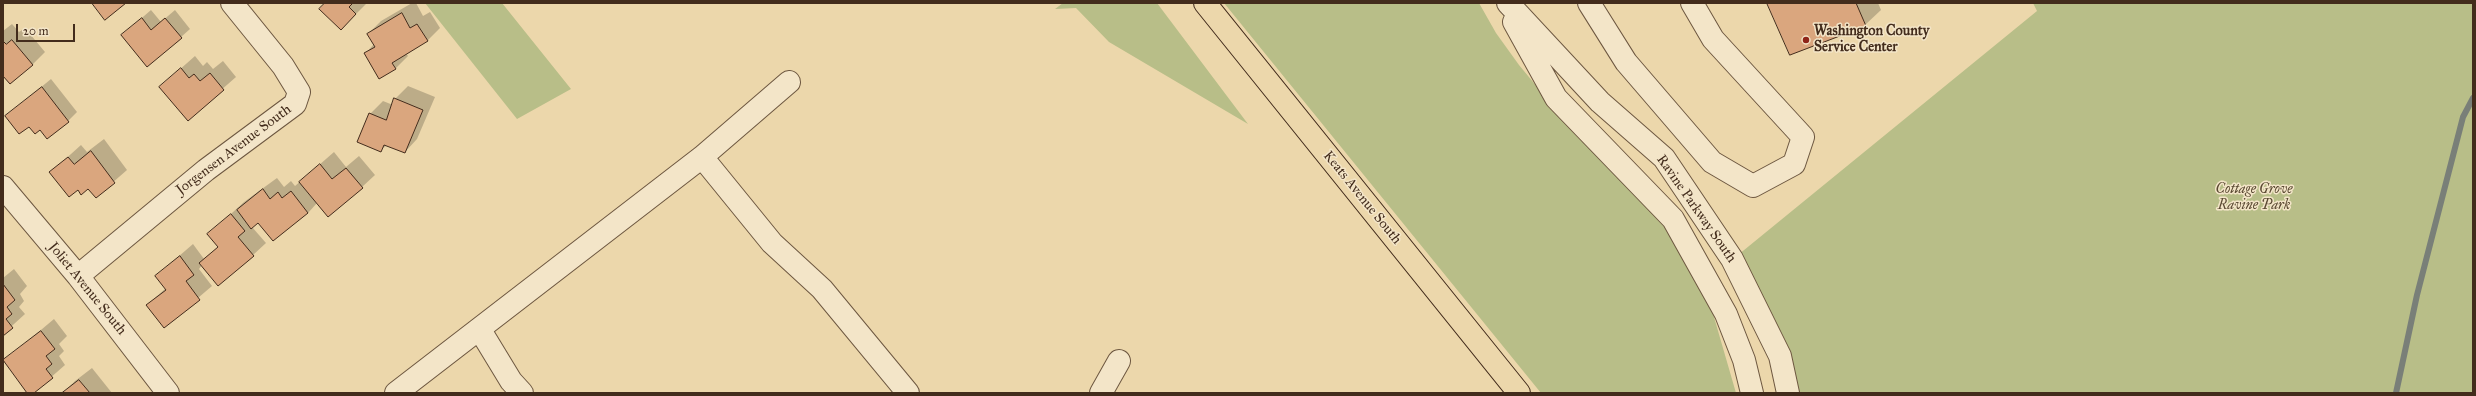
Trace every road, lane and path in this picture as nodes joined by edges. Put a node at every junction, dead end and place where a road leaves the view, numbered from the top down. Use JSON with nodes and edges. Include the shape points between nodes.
{"nodes":[{"id":1,"x":232,"y":3,"type":"edge"},
{"id":2,"x":1205,"y":3,"type":"edge"},
{"id":3,"x":1504,"y":3,"type":"edge"},
{"id":4,"x":1508,"y":3,"type":"edge"},
{"id":5,"x":1589,"y":3,"type":"edge"},
{"id":6,"x":1692,"y":3,"type":"edge"},
{"id":7,"x":789,"y":82,"type":"dead end"},
{"id":8,"x":702,"y":157,"type":"junction"},
{"id":9,"x":3,"y":187,"type":"edge"},
{"id":10,"x":78,"y":276,"type":"junction"},
{"id":11,"x":480,"y":330,"type":"junction"},
{"id":12,"x":1119,"y":361,"type":"dead end"},
{"id":13,"x":168,"y":393,"type":"edge"},
{"id":14,"x":396,"y":393,"type":"edge"},
{"id":15,"x":522,"y":393,"type":"edge"},
{"id":16,"x":908,"y":393,"type":"edge"},
{"id":17,"x":1101,"y":393,"type":"edge"},
{"id":18,"x":1519,"y":393,"type":"edge"},
{"id":19,"x":1752,"y":393,"type":"edge"},
{"id":20,"x":1788,"y":393,"type":"edge"}],
"edges":[{"from":1,"to":10,"type":"street","name":"Jorgensen Avenue South","via":[[283,66],[298,92],[295,104],[206,170]]},
{"from":2,"to":18,"type":"main road","name":"Keats Avenue South"},
{"from":3,"to":19,"type":"street","name":"Ravine Parkway South","via":[[1556,98],[1673,219],[1726,314],[1744,360]]},
{"from":4,"to":20,"type":"street","name":"Ravine Parkway South","via":[[1600,102],[1664,158],[1732,259],[1780,356]]},
{"from":5,"to":6,"type":"street","via":[[1626,62],[1712,162],[1753,186],[1794,164],[1803,137],[1713,39]]},
{"from":7,"to":8,"type":"street"},
{"from":8,"to":11,"type":"street"},
{"from":8,"to":16,"type":"street","via":[[772,243],[822,289]]},
{"from":9,"to":10,"type":"street","name":"Joliet Avenue South"},
{"from":10,"to":13,"type":"street","name":"Joliet Avenue South"},
{"from":11,"to":14,"type":"street"},
{"from":11,"to":15,"type":"street","via":[[511,381]]},
{"from":12,"to":17,"type":"street"}]}
